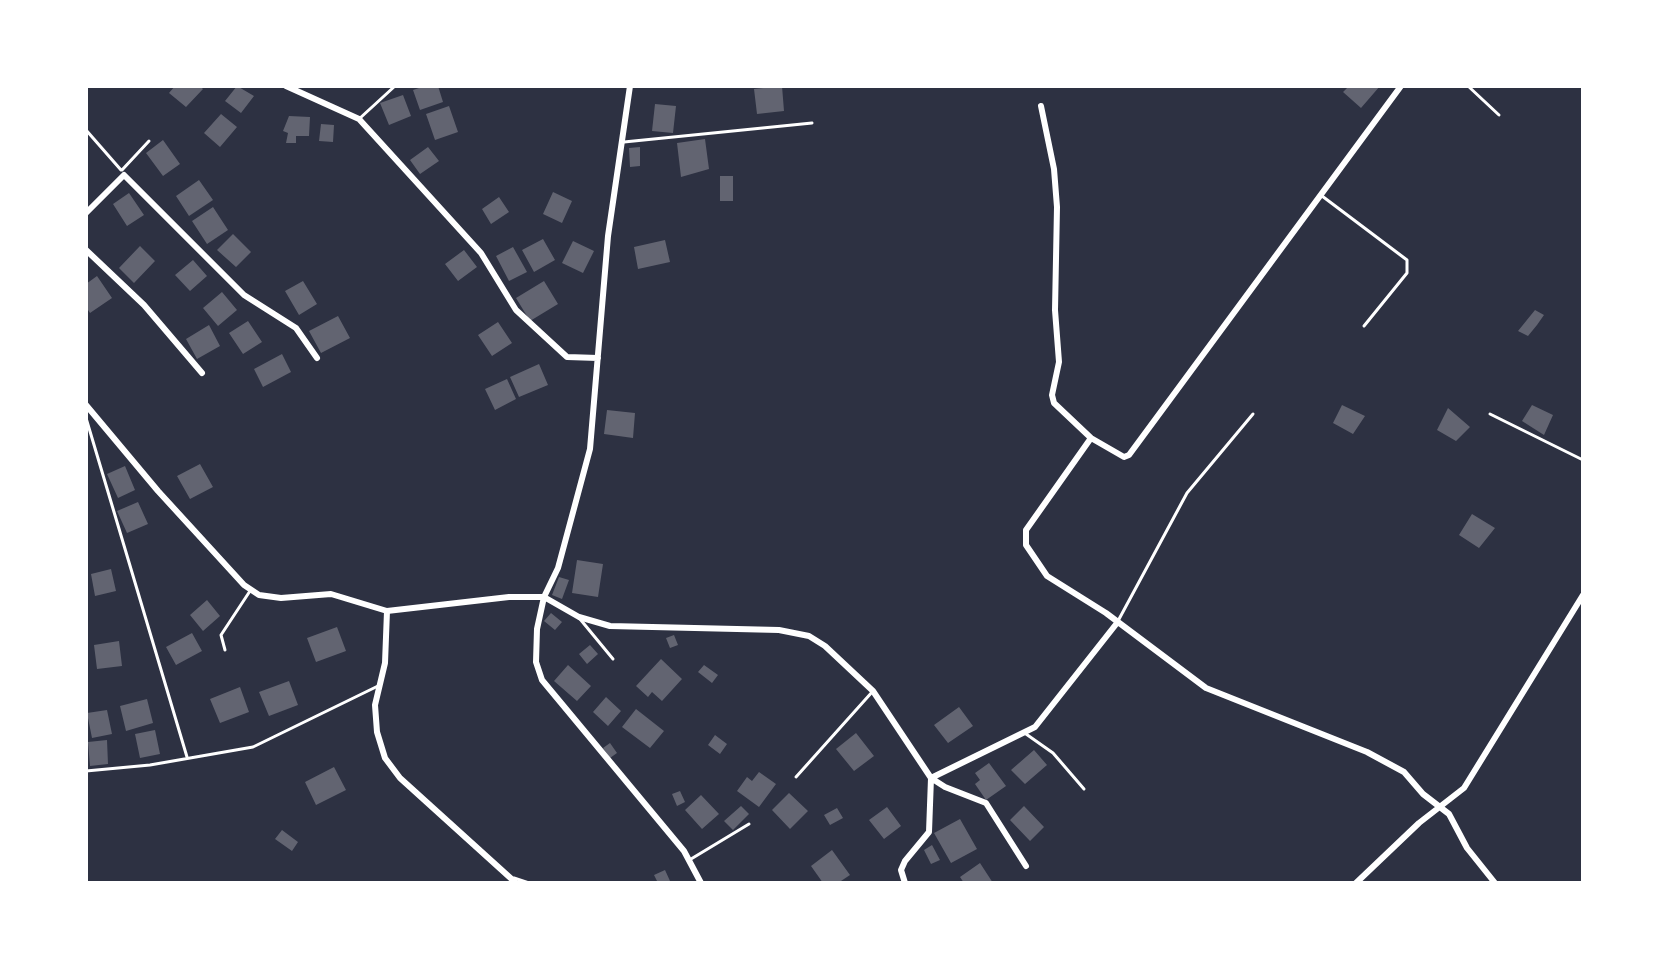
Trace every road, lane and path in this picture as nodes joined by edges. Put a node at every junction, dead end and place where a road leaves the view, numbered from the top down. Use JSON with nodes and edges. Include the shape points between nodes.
{"nodes":[{"id":1,"x":286,"y":86,"type":"edge"},
{"id":2,"x":395,"y":86,"type":"edge"},
{"id":3,"x":630,"y":86,"type":"edge"},
{"id":4,"x":1401,"y":86,"type":"edge"},
{"id":5,"x":1468,"y":86,"type":"edge"},
{"id":6,"x":1041,"y":106,"type":"dead end"},
{"id":7,"x":1499,"y":115,"type":"dead end"},
{"id":8,"x":359,"y":119,"type":"junction"},
{"id":9,"x":812,"y":123,"type":"dead end"},
{"id":10,"x":86,"y":130,"type":"edge"},
{"id":11,"x":149,"y":141,"type":"dead end"},
{"id":12,"x":621,"y":142,"type":"junction"},
{"id":13,"x":123,"y":173,"type":"junction"},
{"id":14,"x":1320,"y":194,"type":"junction"},
{"id":15,"x":86,"y":213,"type":"edge"},
{"id":16,"x":86,"y":250,"type":"edge"},
{"id":17,"x":1364,"y":326,"type":"dead end"},
{"id":18,"x":317,"y":358,"type":"dead end"},
{"id":19,"x":598,"y":358,"type":"junction"},
{"id":20,"x":202,"y":373,"type":"dead end"},
{"id":21,"x":86,"y":405,"type":"edge"},
{"id":22,"x":1253,"y":414,"type":"dead end"},
{"id":23,"x":1490,"y":414,"type":"dead end"},
{"id":24,"x":86,"y":418,"type":"edge"},
{"id":25,"x":1091,"y":438,"type":"junction"},
{"id":26,"x":1583,"y":460,"type":"edge"},
{"id":27,"x":251,"y":590,"type":"junction"},
{"id":28,"x":1583,"y":595,"type":"edge"},
{"id":29,"x":544,"y":597,"type":"junction"},
{"id":30,"x":387,"y":611,"type":"junction"},
{"id":31,"x":579,"y":617,"type":"junction"},
{"id":32,"x":1117,"y":623,"type":"junction"},
{"id":33,"x":225,"y":650,"type":"dead end"},
{"id":34,"x":613,"y":659,"type":"dead end"},
{"id":35,"x":379,"y":685,"type":"junction"},
{"id":36,"x":873,"y":691,"type":"junction"},
{"id":37,"x":1026,"y":734,"type":"junction"},
{"id":38,"x":187,"y":757,"type":"junction"},
{"id":39,"x":86,"y":771,"type":"edge"},
{"id":40,"x":796,"y":777,"type":"dead end"},
{"id":41,"x":931,"y":778,"type":"junction"},
{"id":42,"x":1084,"y":789,"type":"dead end"},
{"id":43,"x":1442,"y":807,"type":"junction"},
{"id":44,"x":749,"y":824,"type":"dead end"},
{"id":45,"x":689,"y":860,"type":"junction"},
{"id":46,"x":1026,"y":866,"type":"dead end"},
{"id":47,"x":514,"y":880,"type":"edge"},
{"id":48,"x":529,"y":883,"type":"edge"},
{"id":49,"x":701,"y":883,"type":"edge"},
{"id":50,"x":905,"y":883,"type":"edge"},
{"id":51,"x":1356,"y":883,"type":"edge"},
{"id":52,"x":1495,"y":883,"type":"edge"}],
"edges":[{"from":1,"to":8,"type":"street"},
{"from":2,"to":8,"type":"lane"},
{"from":3,"to":12,"type":"street"},
{"from":4,"to":14,"type":"street"},
{"from":5,"to":7,"type":"lane"},
{"from":6,"to":25,"type":"street","via":[[1057,207],[1059,362],[1052,395]]},
{"from":8,"to":19,"type":"street","via":[[473,243],[516,310],[567,357]]},
{"from":9,"to":12,"type":"lane"},
{"from":10,"to":13,"type":"lane"},
{"from":11,"to":13,"type":"lane"},
{"from":12,"to":19,"type":"street"},
{"from":13,"to":15,"type":"street"},
{"from":13,"to":18,"type":"street","via":[[244,295],[296,328]]},
{"from":14,"to":17,"type":"lane","via":[[1407,260],[1407,273]]},
{"from":14,"to":25,"type":"street","via":[[1129,455],[1120,456]]},
{"from":16,"to":20,"type":"street","via":[[144,305]]},
{"from":19,"to":29,"type":"street","via":[[590,449],[558,568]]},
{"from":21,"to":27,"type":"street"},
{"from":22,"to":32,"type":"lane","via":[[1187,493]]},
{"from":23,"to":26,"type":"lane"},
{"from":24,"to":38,"type":"lane"},
{"from":25,"to":32,"type":"street","via":[[1030,522],[1026,545],[1047,576]]},
{"from":27,"to":30,"type":"street","via":[[271,597],[331,594]]},
{"from":27,"to":33,"type":"lane","via":[[223,631]]},
{"from":28,"to":43,"type":"street","via":[[1476,771]]},
{"from":29,"to":30,"type":"street"},
{"from":29,"to":31,"type":"street"},
{"from":29,"to":45,"type":"street","via":[[535,650],[542,680]]},
{"from":30,"to":35,"type":"street"},
{"from":31,"to":34,"type":"lane"},
{"from":31,"to":36,"type":"street","via":[[625,628],[675,625],[794,632],[825,646]]},
{"from":32,"to":37,"type":"street"},
{"from":32,"to":43,"type":"street","via":[[1206,688],[1390,763]]},
{"from":35,"to":38,"type":"lane","via":[[267,742]]},
{"from":35,"to":47,"type":"street","via":[[375,719],[392,768]]},
{"from":36,"to":40,"type":"lane"},
{"from":36,"to":41,"type":"street"},
{"from":37,"to":41,"type":"street"},
{"from":37,"to":42,"type":"lane","via":[[1053,753]]},
{"from":38,"to":39,"type":"lane"},
{"from":41,"to":46,"type":"street","via":[[986,803]]},
{"from":41,"to":50,"type":"street","via":[[929,832],[905,861]]},
{"from":43,"to":51,"type":"street"},
{"from":43,"to":52,"type":"street"},
{"from":44,"to":45,"type":"lane"},
{"from":45,"to":49,"type":"street"},
{"from":47,"to":48,"type":"lane"}]}
